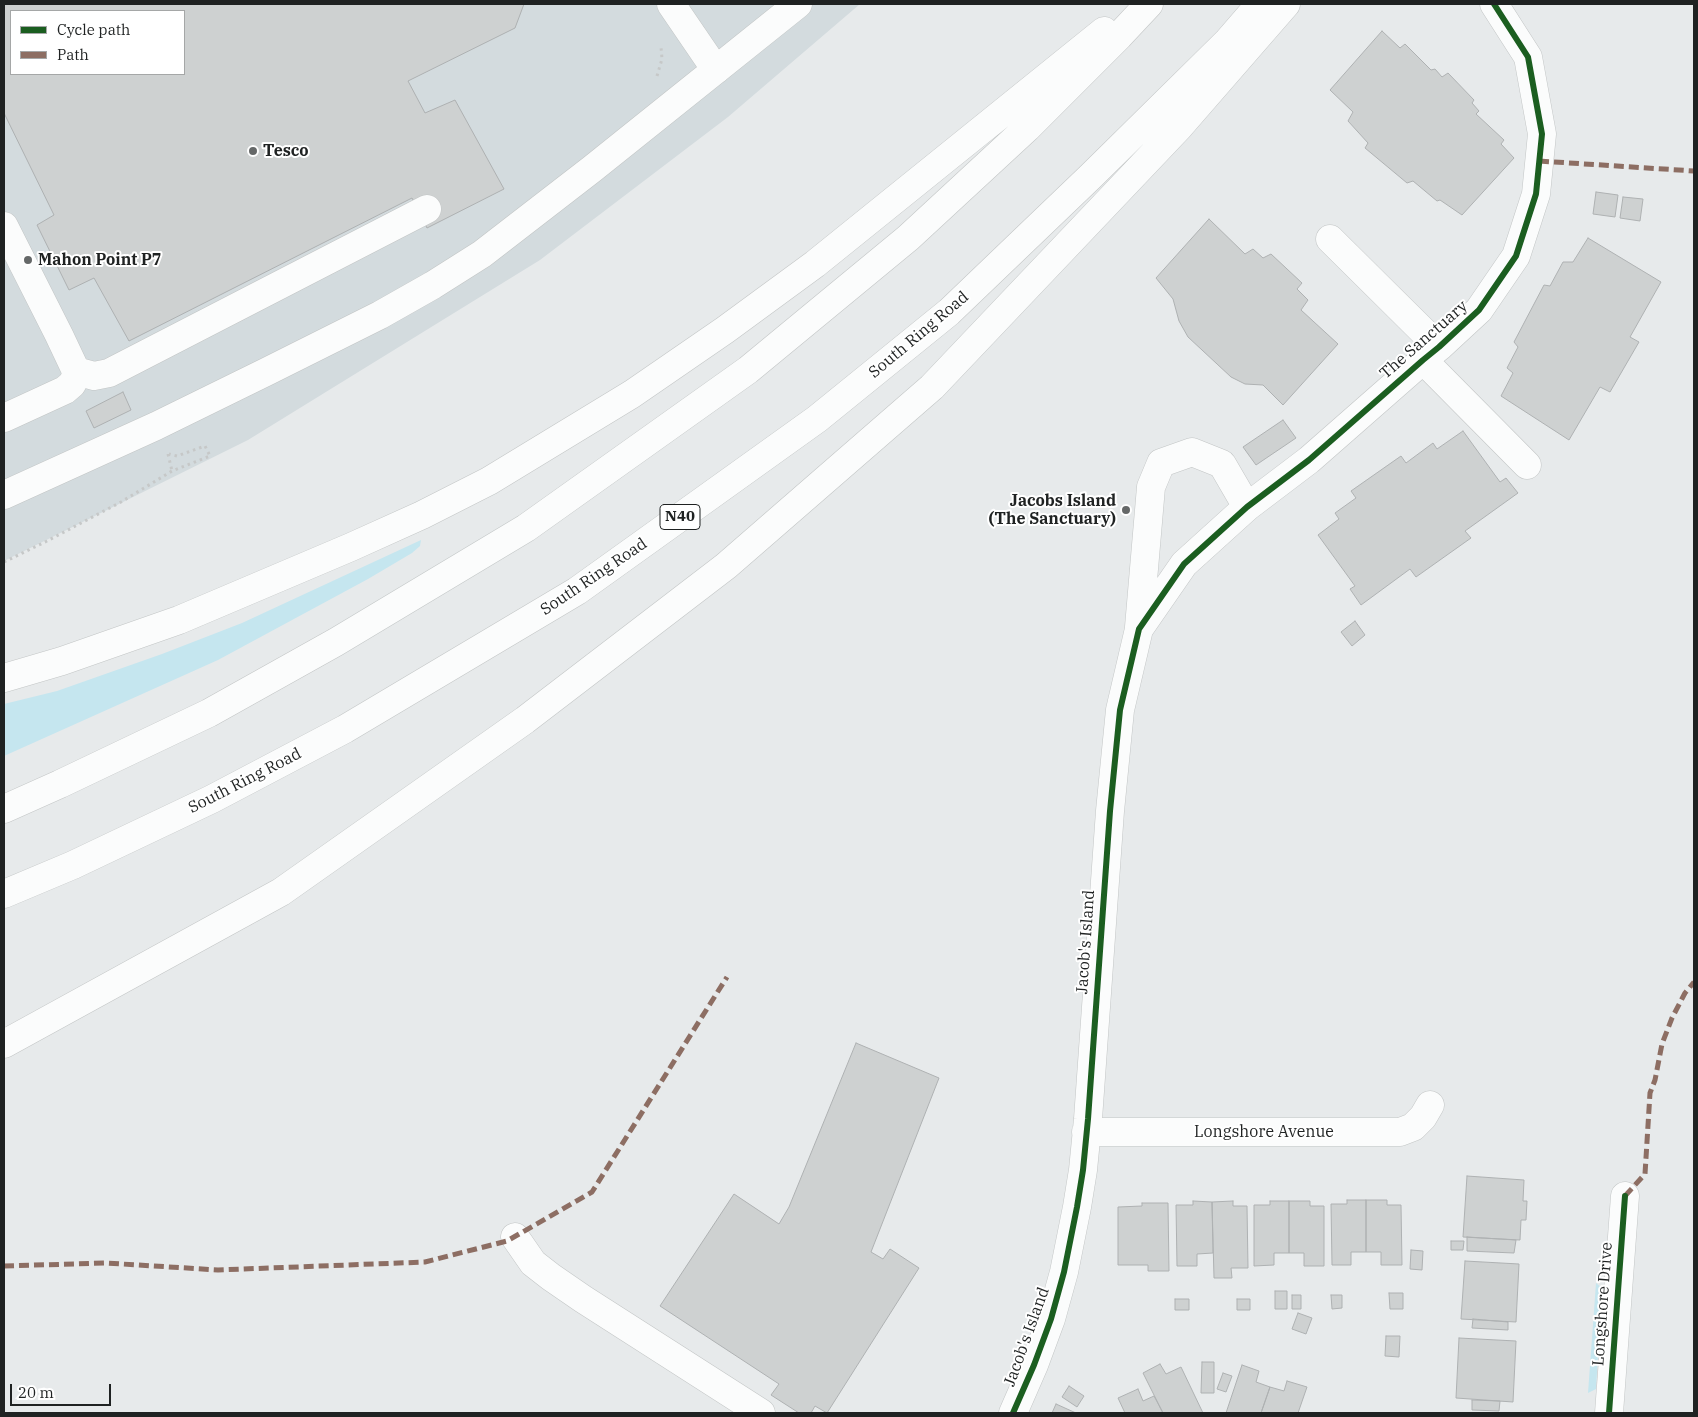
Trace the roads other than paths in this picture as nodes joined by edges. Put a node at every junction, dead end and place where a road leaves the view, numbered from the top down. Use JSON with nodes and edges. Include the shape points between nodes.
{"nodes":[{"id":1,"x":671,"y":4,"type":"edge"},
{"id":2,"x":798,"y":4,"type":"edge"},
{"id":3,"x":1138,"y":4,"type":"edge"},
{"id":4,"x":1149,"y":4,"type":"edge"},
{"id":5,"x":1260,"y":4,"type":"edge"},
{"id":6,"x":1286,"y":4,"type":"edge"},
{"id":7,"x":1494,"y":4,"type":"edge"},
{"id":8,"x":716,"y":70,"type":"junction"},
{"id":9,"x":427,"y":209,"type":"dead end"},
{"id":10,"x":4,"y":226,"type":"edge"},
{"id":11,"x":1330,"y":239,"type":"dead end"},
{"id":12,"x":1431,"y":354,"type":"junction"},
{"id":13,"x":76,"y":371,"type":"junction"},
{"id":14,"x":4,"y":418,"type":"edge"},
{"id":15,"x":1527,"y":465,"type":"dead end"},
{"id":16,"x":4,"y":495,"type":"edge"},
{"id":17,"x":1247,"y":507,"type":"junction"},
{"id":18,"x":1138,"y":629,"type":"junction"},
{"id":19,"x":4,"y":678,"type":"edge"},
{"id":20,"x":4,"y":809,"type":"edge"},
{"id":21,"x":4,"y":894,"type":"edge"},
{"id":22,"x":4,"y":1044,"type":"edge"},
{"id":23,"x":1430,"y":1105,"type":"dead end"},
{"id":24,"x":1086,"y":1132,"type":"junction"},
{"id":25,"x":1625,"y":1196,"type":"dead end"},
{"id":26,"x":515,"y":1237,"type":"dead end"},
{"id":27,"x":761,"y":1413,"type":"edge"},
{"id":28,"x":1013,"y":1413,"type":"edge"},
{"id":29,"x":1608,"y":1413,"type":"edge"}],
"edges":[{"from":1,"to":8,"type":"main road"},
{"from":2,"to":8,"type":"main road"},
{"from":3,"to":19,"type":"main road","via":[[815,264],[640,388],[506,470],[422,515],[179,620]]},
{"from":4,"to":20,"type":"main road","via":[[1027,128],[908,238],[748,370],[534,522],[336,642],[209,713]]},
{"from":5,"to":21,"type":"main road","name":"South Ring Road","number":"N40","via":[[1228,41],[949,312],[817,419],[578,591],[296,756],[212,800]]},
{"from":6,"to":22,"type":"main road","via":[[1179,127],[932,387],[726,566],[525,720],[281,892]]},
{"from":7,"to":12,"type":"main road","name":"The Sanctuary","via":[[1528,57],[1542,134],[1536,194],[1516,256],[1479,310]]},
{"from":8,"to":16,"type":"main road","via":[[482,254],[441,280],[371,319],[156,426]]},
{"from":9,"to":13,"type":"main road","via":[[110,373],[94,376]]},
{"from":10,"to":13,"type":"main road"},
{"from":11,"to":12,"type":"main road"},
{"from":12,"to":15,"type":"main road"},
{"from":12,"to":17,"type":"main road","name":"The Sanctuary","via":[[1310,460]]},
{"from":13,"to":14,"type":"main road","via":[[72,384],[65,390]]},
{"from":17,"to":18,"type":"main road","name":"Jacob's Island","via":[[1184,564]]},
{"from":17,"to":18,"type":"main road","via":[[1222,464],[1192,452],[1161,463],[1151,487]]},
{"from":18,"to":24,"type":"main road","name":"Jacob's Island","via":[[1120,719],[1106,858]]},
{"from":23,"to":24,"type":"main road","name":"Longshore Avenue","via":[[1413,1127],[1400,1132]]},
{"from":24,"to":28,"type":"main road","name":"Jacob's Island","via":[[1083,1170],[1064,1272],[1034,1365]]},
{"from":25,"to":29,"type":"main road","name":"Longshore Drive"},
{"from":26,"to":27,"type":"main road","via":[[533,1263],[551,1277]]}]}
